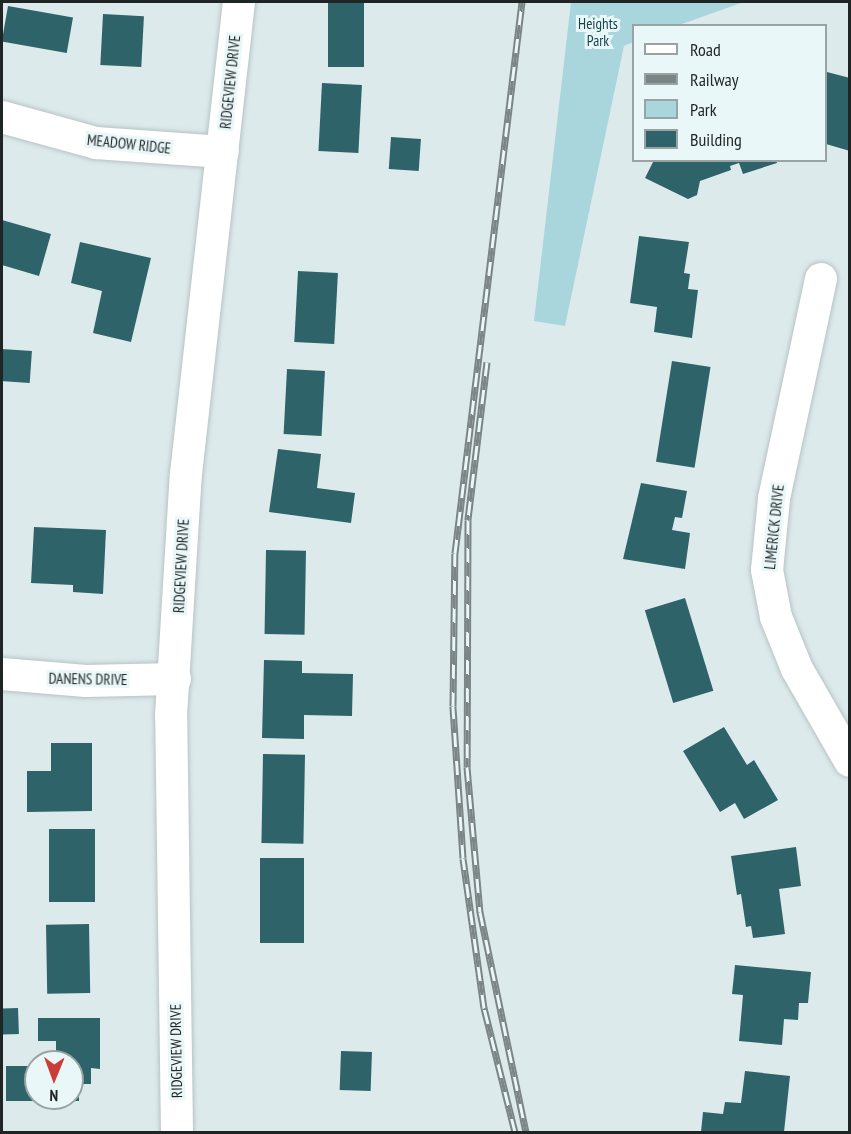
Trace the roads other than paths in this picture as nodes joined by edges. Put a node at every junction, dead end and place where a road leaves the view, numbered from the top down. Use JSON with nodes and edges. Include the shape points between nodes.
{"nodes":[{"id":1,"x":239,"y":2,"type":"edge"},
{"id":2,"x":2,"y":117,"type":"edge"},
{"id":3,"x":223,"y":152,"type":"junction"},
{"id":4,"x":821,"y":279,"type":"dead end"},
{"id":5,"x":2,"y":674,"type":"edge"},
{"id":6,"x":175,"y":679,"type":"junction"},
{"id":7,"x":849,"y":761,"type":"edge"},
{"id":8,"x":177,"y":1132,"type":"edge"}],
"edges":[{"from":1,"to":3,"type":"street","name":"RIDGEVIEW DRIVE"},
{"from":2,"to":3,"type":"street","name":"MEADOW RIDGE","via":[[96,142]]},
{"from":3,"to":6,"type":"street","name":"RIDGEVIEW DRIVE","via":[[186,474]]},
{"from":4,"to":7,"type":"street","name":"LIMERICK DRIVE","via":[[774,499],[767,570],[776,617],[797,669]]},
{"from":5,"to":6,"type":"street","name":"DANENS DRIVE","via":[[86,681]]},
{"from":6,"to":8,"type":"street","name":"RIDGEVIEW DRIVE"}]}
